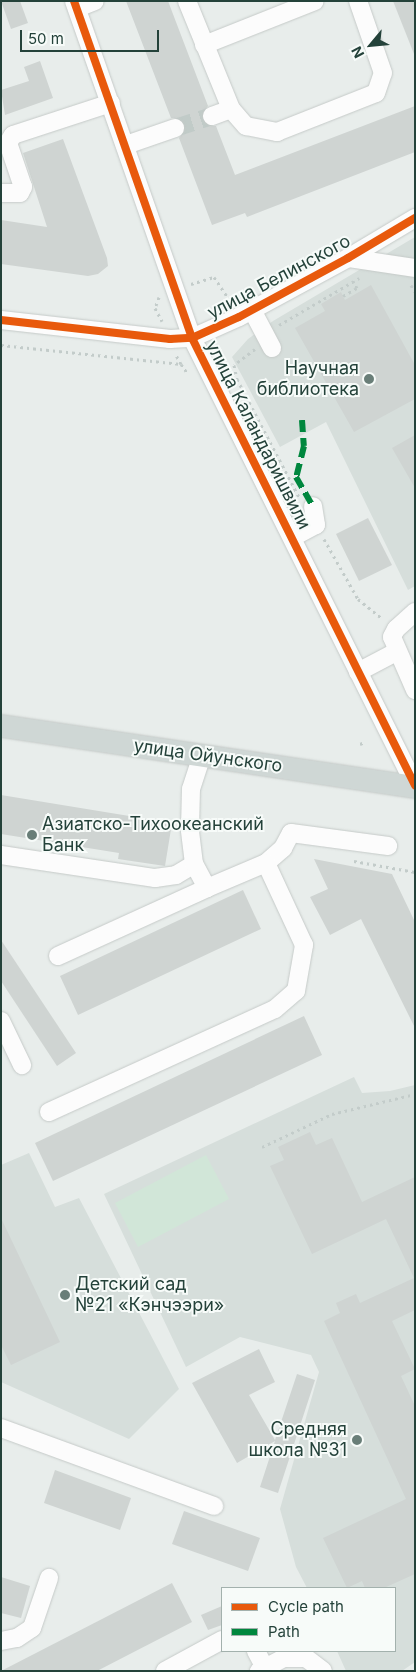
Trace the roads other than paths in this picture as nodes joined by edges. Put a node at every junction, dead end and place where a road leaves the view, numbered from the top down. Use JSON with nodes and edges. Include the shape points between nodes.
{"nodes":[{"id":1,"x":95,"y":1,"type":"edge"},
{"id":2,"x":187,"y":1,"type":"edge"},
{"id":3,"x":315,"y":1,"type":"edge"},
{"id":4,"x":358,"y":1,"type":"edge"},
{"id":5,"x":75,"y":5,"type":"edge"},
{"id":6,"x":204,"y":45,"type":"junction"},
{"id":7,"x":111,"y":103,"type":"junction"},
{"id":8,"x":231,"y":109,"type":"junction"},
{"id":9,"x":212,"y":116,"type":"tunnel mouth"},
{"id":10,"x":175,"y":128,"type":"tunnel mouth"},
{"id":11,"x":126,"y":145,"type":"junction"},
{"id":12,"x":1,"y":193,"type":"edge"},
{"id":13,"x":415,"y":218,"type":"edge"},
{"id":14,"x":348,"y":258,"type":"junction"},
{"id":15,"x":411,"y":273,"type":"edge"},
{"id":16,"x":252,"y":310,"type":"junction"},
{"id":17,"x":1,"y":320,"type":"edge"},
{"id":18,"x":192,"y":338,"type":"junction"},
{"id":19,"x":271,"y":345,"type":"road end"},
{"id":20,"x":313,"y":506,"type":"dead end"},
{"id":21,"x":293,"y":538,"type":"junction"},
{"id":22,"x":415,"y":612,"type":"edge"},
{"id":23,"x":396,"y":652,"type":"junction"},
{"id":24,"x":358,"y":672,"type":"junction"},
{"id":25,"x":415,"y":690,"type":"edge"},
{"id":26,"x":1,"y":726,"type":"edge"},
{"id":27,"x":202,"y":755,"type":"junction"},
{"id":28,"x":415,"y":786,"type":"edge"},
{"id":29,"x":388,"y":846,"type":"dead end"},
{"id":30,"x":1,"y":855,"type":"edge"},
{"id":31,"x":266,"y":863,"type":"junction"},
{"id":32,"x":194,"y":864,"type":"junction"},
{"id":33,"x":207,"y":888,"type":"junction"},
{"id":34,"x":58,"y":956,"type":"dead end"},
{"id":35,"x":1,"y":1021,"type":"edge"},
{"id":36,"x":22,"y":1065,"type":"dead end"},
{"id":37,"x":49,"y":1112,"type":"dead end"},
{"id":38,"x":1,"y":1428,"type":"edge"},
{"id":39,"x":214,"y":1506,"type":"dead end"},
{"id":40,"x":49,"y":1578,"type":"dead end"},
{"id":41,"x":1,"y":1641,"type":"edge"},
{"id":42,"x":221,"y":1641,"type":"edge"},
{"id":43,"x":256,"y":1652,"type":"edge"},
{"id":44,"x":262,"y":1669,"type":"edge"},
{"id":45,"x":165,"y":1671,"type":"edge"},
{"id":46,"x":323,"y":1671,"type":"edge"}],
"edges":[{"from":1,"to":5,"type":"street"},
{"from":2,"to":6,"type":"street"},
{"from":3,"to":6,"type":"street"},
{"from":4,"to":8,"type":"street","via":[[383,73],[376,93],[277,132],[246,126]]},
{"from":5,"to":7,"type":"street","name":"улица Каландаришвили"},
{"from":6,"to":8,"type":"street"},
{"from":7,"to":11,"type":"street","name":"улица Каландаришвили"},
{"from":7,"to":12,"type":"street","via":[[13,135],[8,143],[23,187],[20,194]]},
{"from":8,"to":9,"type":"street"},
{"from":10,"to":11,"type":"street"},
{"from":11,"to":18,"type":"street","name":"улица Каландаришвили"},
{"from":13,"to":14,"type":"street","name":"улица Белинского"},
{"from":14,"to":15,"type":"street"},
{"from":14,"to":16,"type":"street","name":"улица Белинского"},
{"from":16,"to":18,"type":"street","name":"улица Белинского"},
{"from":16,"to":19,"type":"street"},
{"from":17,"to":18,"type":"street","name":"улица Белинского","via":[[170,339]]},
{"from":18,"to":21,"type":"street","name":"улица Каландаришвили"},
{"from":20,"to":21,"type":"street","via":[[316,526]]},
{"from":21,"to":24,"type":"street","name":"улица Каландаришвили"},
{"from":22,"to":23,"type":"street","via":[[392,637]]},
{"from":23,"to":24,"type":"street"},
{"from":23,"to":25,"type":"street"},
{"from":24,"to":28,"type":"street","name":"улица Каландаришвили"},
{"from":26,"to":27,"type":"main road","name":"улица Ойунского"},
{"from":27,"to":28,"type":"main road","name":"улица Ойунского"},
{"from":27,"to":32,"type":"street","via":[[191,789]]},
{"from":29,"to":31,"type":"street","via":[[291,833],[283,848]]},
{"from":30,"to":32,"type":"street","via":[[156,878],[176,876]]},
{"from":31,"to":33,"type":"street"},
{"from":31,"to":37,"type":"street","via":[[304,945],[296,991],[275,1009]]},
{"from":32,"to":33,"type":"street"},
{"from":33,"to":34,"type":"street"},
{"from":35,"to":36,"type":"street"},
{"from":38,"to":39,"type":"street"},
{"from":40,"to":41,"type":"street","via":[[32,1628],[17,1638]]},
{"from":42,"to":45,"type":"street"},
{"from":43,"to":44,"type":"street"},
{"from":44,"to":46,"type":"street","via":[[284,1658],[306,1658]]}]}
